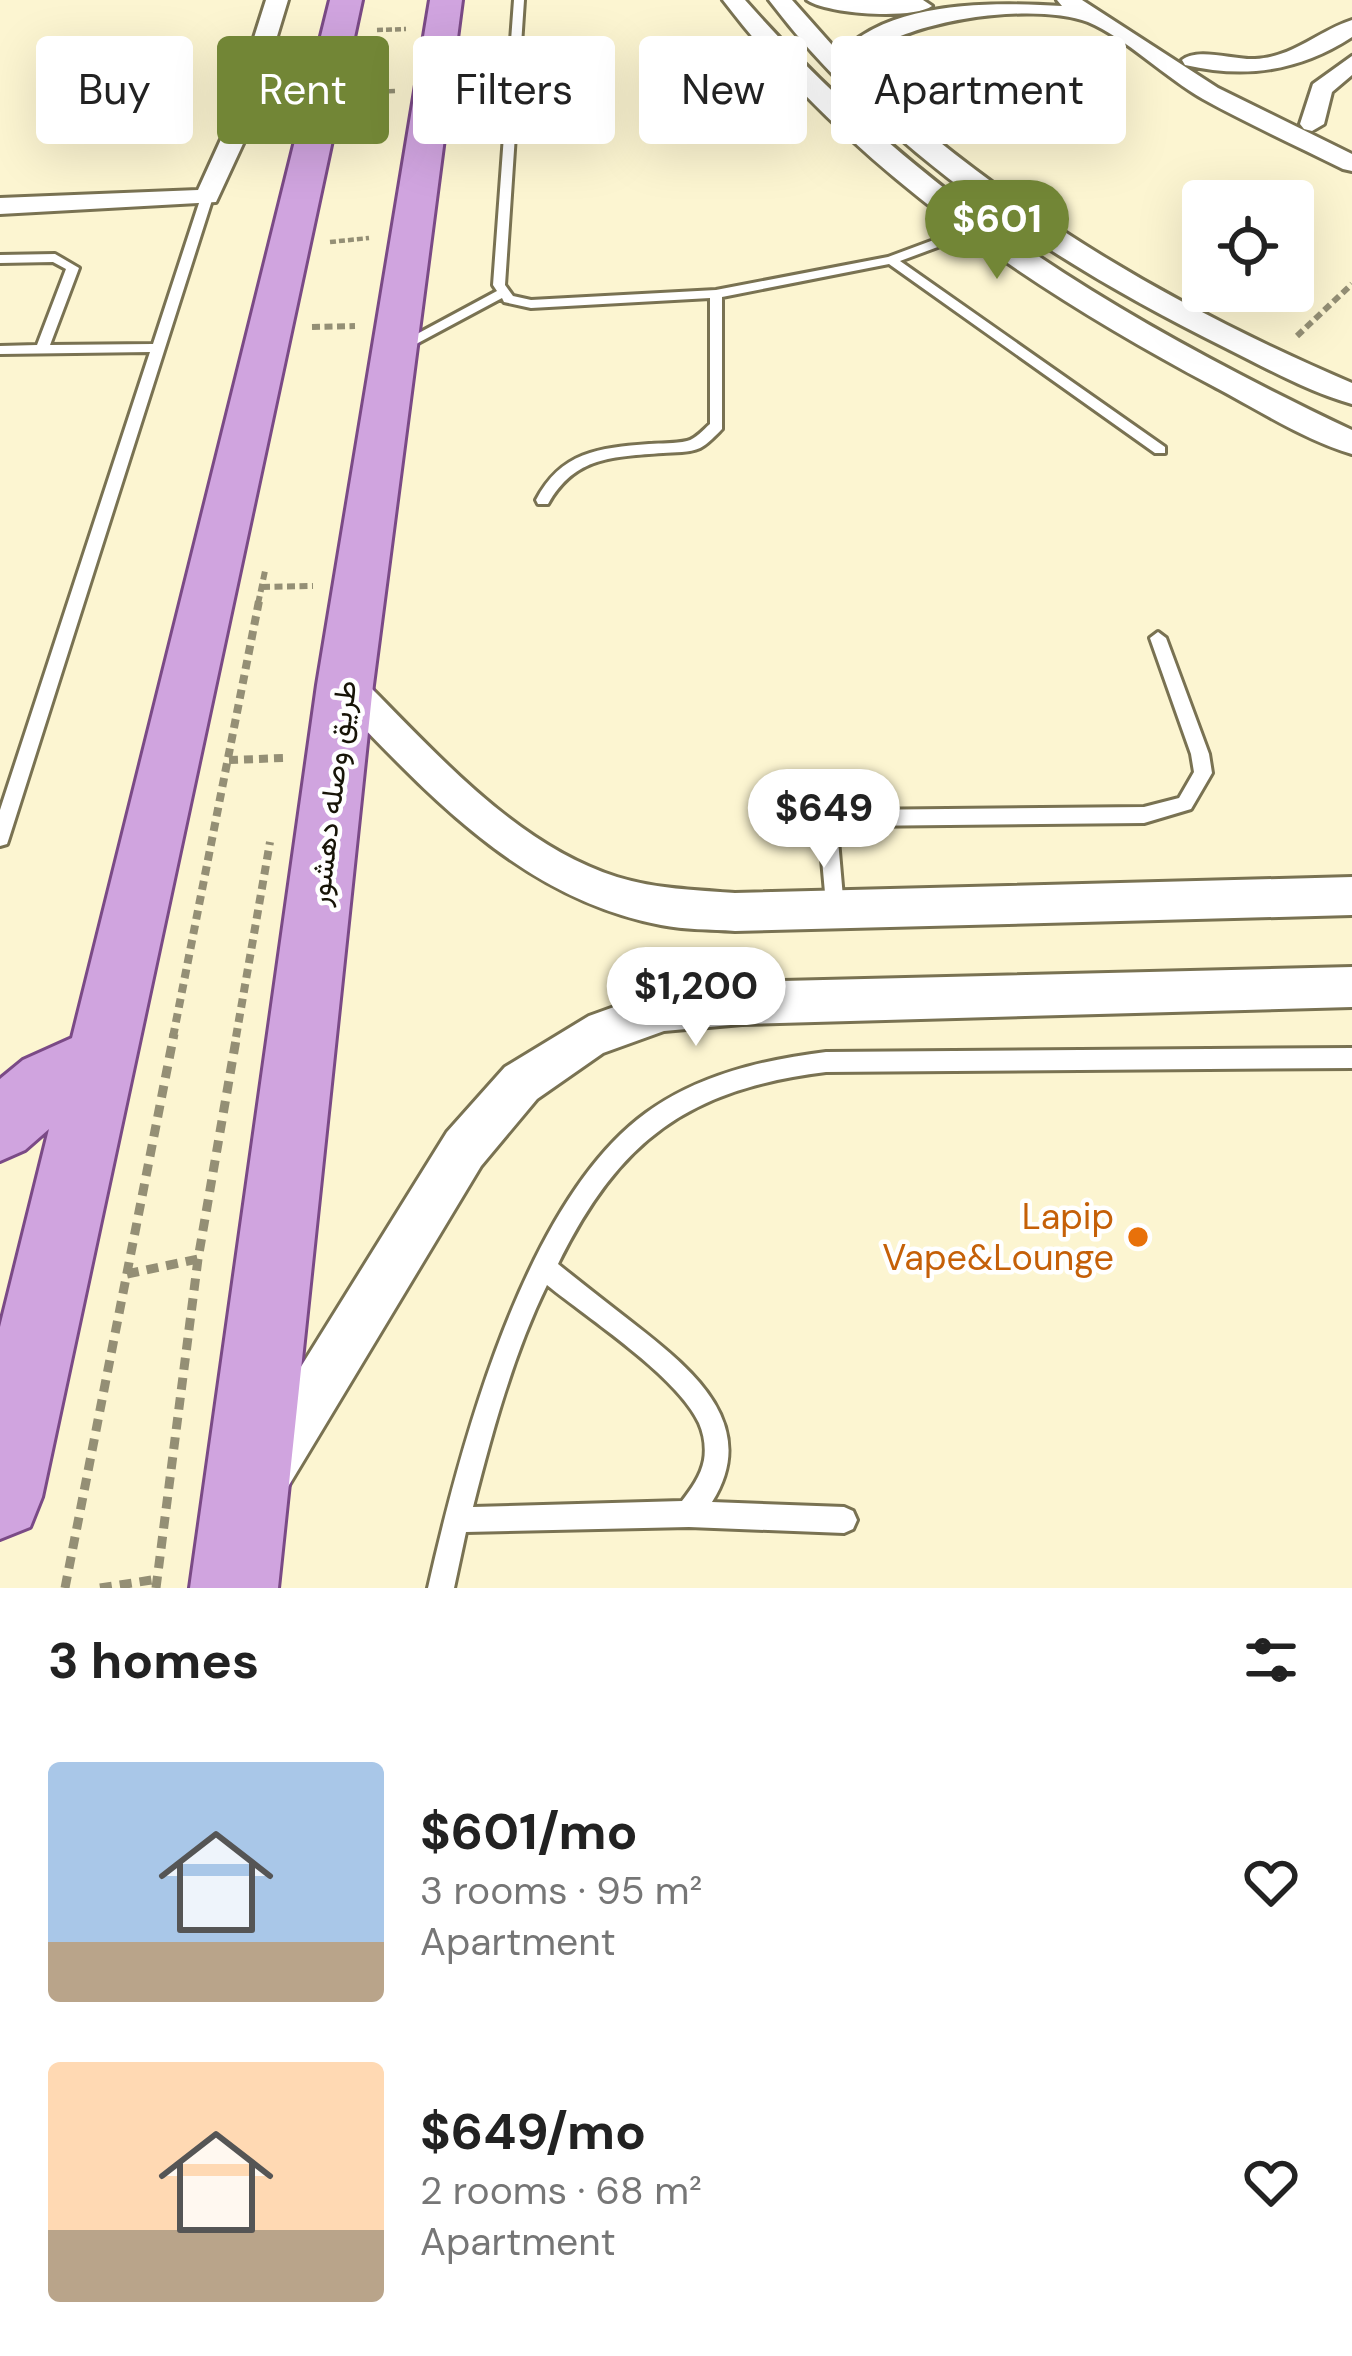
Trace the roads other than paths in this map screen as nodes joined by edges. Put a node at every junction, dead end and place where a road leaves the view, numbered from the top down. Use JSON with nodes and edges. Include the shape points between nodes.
{"nodes":[{"id":1,"x":277,"y":0,"type":"edge"},
{"id":2,"x":519,"y":0,"type":"edge"},
{"id":3,"x":734,"y":0,"type":"edge"},
{"id":4,"x":780,"y":0,"type":"edge"},
{"id":5,"x":818,"y":0,"type":"edge"},
{"id":6,"x":956,"y":0,"type":"edge"},
{"id":7,"x":1068,"y":0,"type":"edge"},
{"id":8,"x":1096,"y":8,"type":"edge"},
{"id":9,"x":427,"y":15,"type":"edge"},
{"id":10,"x":368,"y":24,"type":"edge"},
{"id":11,"x":1352,"y":27,"type":"edge"},
{"id":12,"x":878,"y":36,"type":"edge"},
{"id":13,"x":831,"y":54,"type":"edge"},
{"id":14,"x":1193,"y":60,"type":"junction"},
{"id":15,"x":1352,"y":63,"type":"edge"},
{"id":16,"x":1312,"y":124,"type":"junction"},
{"id":17,"x":1352,"y":142,"type":"edge"},
{"id":18,"x":925,"y":144,"type":"edge"},
{"id":19,"x":1352,"y":164,"type":"edge"},
{"id":20,"x":208,"y":197,"type":"junction"},
{"id":21,"x":0,"y":206,"type":"edge"},
{"id":22,"x":974,"y":229,"type":"junction"},
{"id":23,"x":1,"y":260,"type":"edge"},
{"id":24,"x":891,"y":260,"type":"junction"},
{"id":25,"x":502,"y":292,"type":"junction"},
{"id":26,"x":716,"y":294,"type":"junction"},
{"id":27,"x":374,"y":338,"type":"junction"},
{"id":28,"x":158,"y":348,"type":"junction"},
{"id":29,"x":0,"y":350,"type":"edge"},
{"id":30,"x":43,"y":350,"type":"junction"},
{"id":31,"x":1352,"y":394,"type":"edge"},
{"id":32,"x":1352,"y":442,"type":"edge"},
{"id":33,"x":1160,"y":450,"type":"dead end"},
{"id":34,"x":543,"y":500,"type":"dead end"},
{"id":35,"x":1158,"y":638,"type":"dead end"},
{"id":36,"x":345,"y":685,"type":"junction"},
{"id":37,"x":0,"y":838,"type":"edge"},
{"id":38,"x":1352,"y":896,"type":"edge"},
{"id":39,"x":835,"y":909,"type":"junction"},
{"id":40,"x":1352,"y":987,"type":"edge"},
{"id":41,"x":104,"y":1058,"type":"junction"},
{"id":42,"x":1352,"y":1058,"type":"edge"},
{"id":43,"x":0,"y":1125,"type":"edge"},
{"id":44,"x":544,"y":1268,"type":"junction"},
{"id":45,"x":0,"y":1497,"type":"edge"},
{"id":46,"x":246,"y":1507,"type":"junction"},
{"id":47,"x":689,"y":1514,"type":"junction"},
{"id":48,"x":455,"y":1520,"type":"junction"},
{"id":49,"x":844,"y":1520,"type":"dead end"},
{"id":50,"x":234,"y":1588,"type":"edge"},
{"id":51,"x":441,"y":1588,"type":"edge"}],
"edges":[{"from":1,"to":20,"type":"street"},
{"from":2,"to":25,"type":"lane"},
{"from":3,"to":22,"type":"street","via":[[838,117]]},
{"from":4,"to":13,"type":"street"},
{"from":5,"to":6,"type":"street","via":[[896,8]]},
{"from":7,"to":8,"type":"street"},
{"from":8,"to":12,"type":"street","via":[[1024,8],[902,25]]},
{"from":8,"to":14,"type":"street"},
{"from":8,"to":19,"type":"street","via":[[1210,93]]},
{"from":9,"to":27,"type":"main road","name":"طريق وصله دهشور"},
{"from":10,"to":41,"type":"main road"},
{"from":11,"to":14,"type":"street","via":[[1280,64]]},
{"from":14,"to":16,"type":"street"},
{"from":15,"to":16,"type":"street","via":[[1321,89]]},
{"from":16,"to":17,"type":"street"},
{"from":18,"to":31,"type":"street","via":[[1124,283],[1270,362]]},
{"from":20,"to":21,"type":"street"},
{"from":20,"to":28,"type":"lane"},
{"from":22,"to":24,"type":"lane"},
{"from":22,"to":32,"type":"street","via":[[1164,349]]},
{"from":23,"to":30,"type":"lane","via":[[55,258],[73,268]]},
{"from":24,"to":26,"type":"lane"},
{"from":24,"to":33,"type":"lane"},
{"from":25,"to":26,"type":"lane","via":[[531,304]]},
{"from":25,"to":27,"type":"lane"},
{"from":26,"to":34,"type":"lane","via":[[718,426],[709,437],[578,461],[560,471]]},
{"from":27,"to":36,"type":"main road","name":"طريق وصله دهشور"},
{"from":28,"to":30,"type":"lane"},
{"from":28,"to":37,"type":"lane"},
{"from":29,"to":30,"type":"lane"},
{"from":35,"to":39,"type":"lane","via":[[1200,754],[1203,773],[1185,804],[1144,815],[852,818],[829,837]]},
{"from":36,"to":39,"type":"street","via":[[523,853],[586,885],[658,906]]},
{"from":36,"to":46,"type":"main road","name":"طريق وصله دهشور"},
{"from":38,"to":39,"type":"street"},
{"from":40,"to":46,"type":"street","via":[[742,1003],[664,1010],[589,1037],[521,1083],[464,1149]]},
{"from":41,"to":43,"type":"main road","via":[[48,1084]]},
{"from":41,"to":45,"type":"main road"},
{"from":42,"to":44,"type":"lane","via":[[826,1062],[746,1075],[668,1110],[631,1138],[569,1219]]},
{"from":44,"to":47,"type":"lane","via":[[698,1393],[717,1441],[705,1494]]},
{"from":44,"to":48,"type":"lane"},
{"from":46,"to":50,"type":"main road","name":"طريق وصله دهشور"},
{"from":47,"to":48,"type":"lane"},
{"from":47,"to":49,"type":"lane"},
{"from":48,"to":51,"type":"lane"}]}
